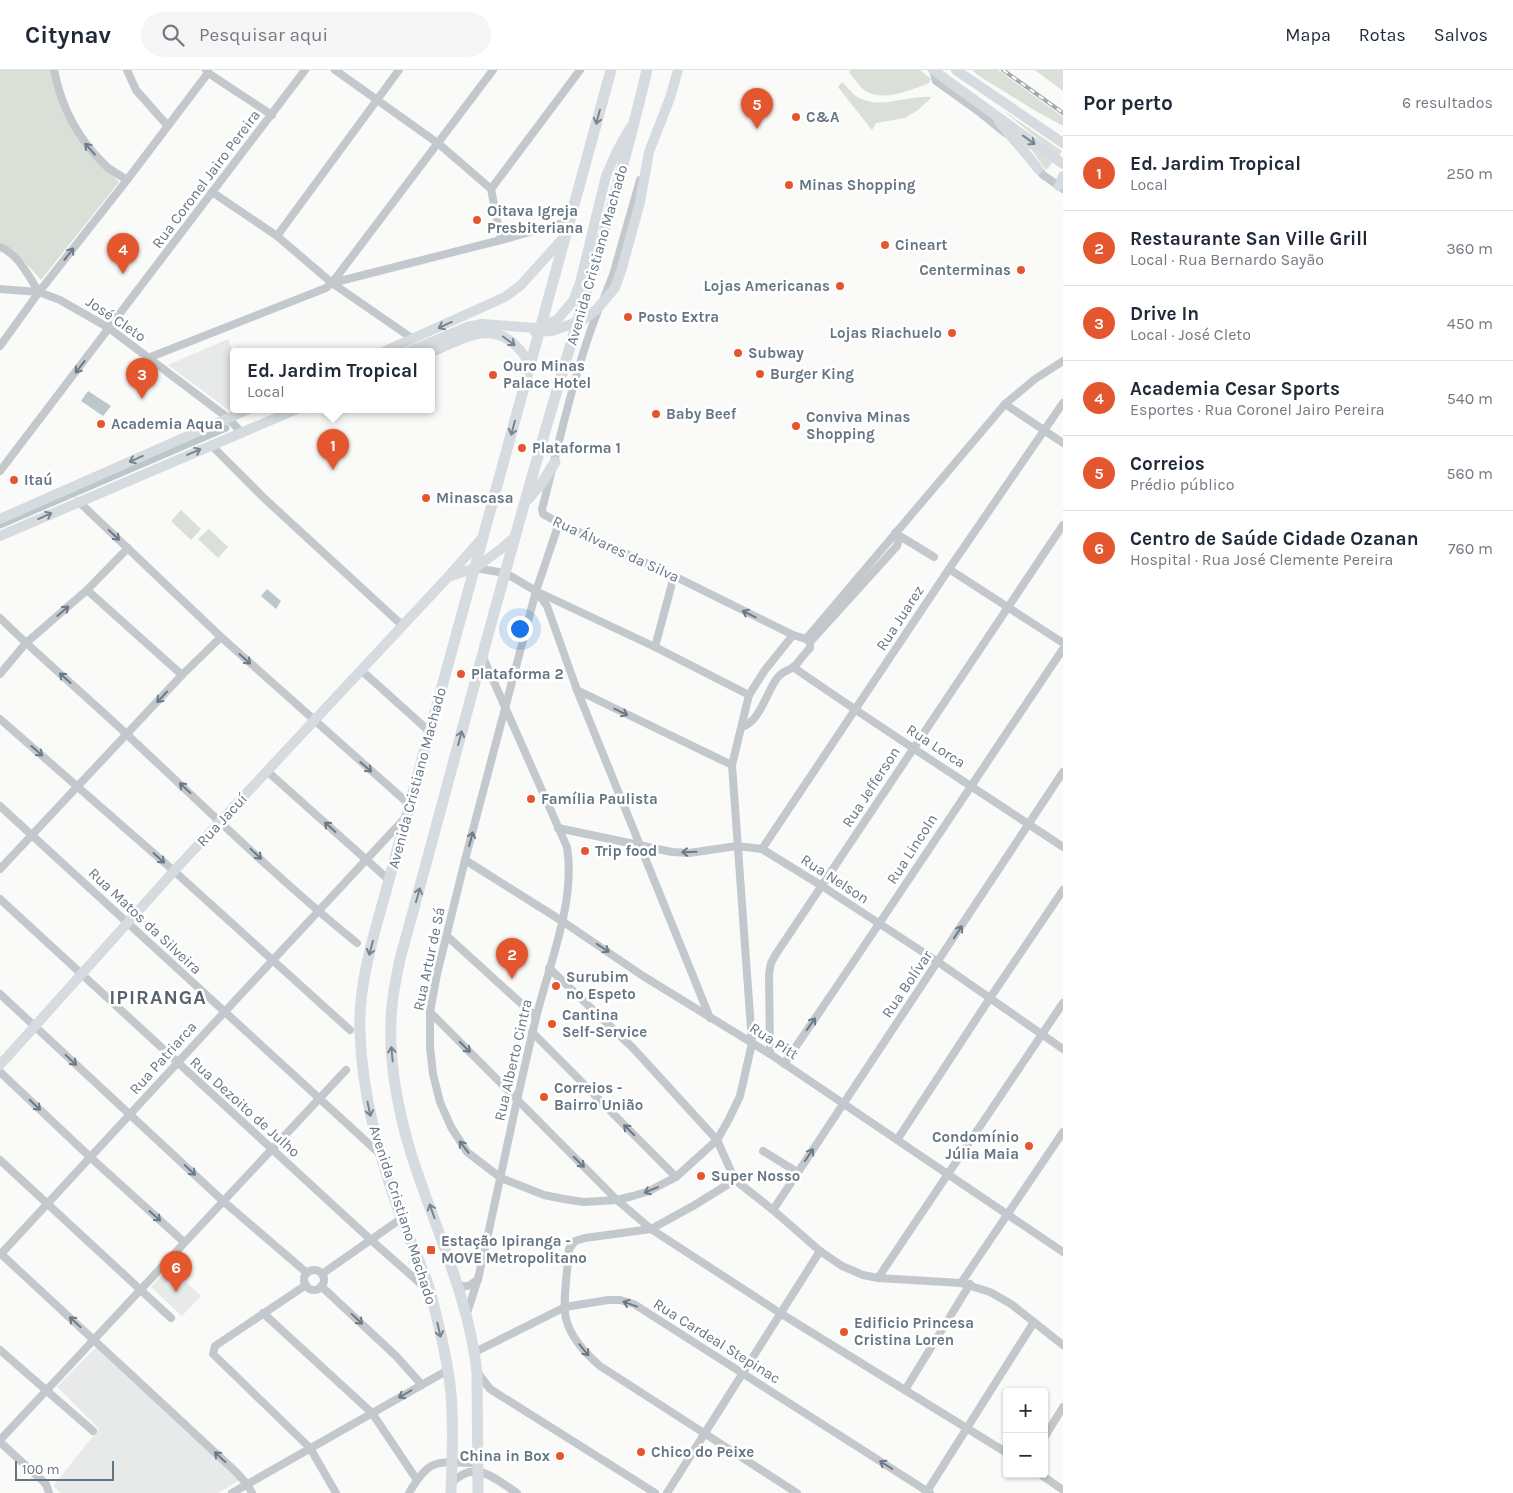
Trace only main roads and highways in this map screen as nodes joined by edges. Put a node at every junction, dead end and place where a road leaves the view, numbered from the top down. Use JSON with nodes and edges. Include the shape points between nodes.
{"nodes":[{"id":1,"x":611,"y":70,"type":"edge"},
{"id":2,"x":647,"y":70,"type":"edge"},
{"id":3,"x":651,"y":70,"type":"edge"},
{"id":4,"x":678,"y":70,"type":"edge"},
{"id":5,"x":933,"y":70,"type":"edge"},
{"id":6,"x":956,"y":70,"type":"edge"},
{"id":7,"x":643,"y":86,"type":"junction"},
{"id":8,"x":994,"y":114,"type":"junction"},
{"id":9,"x":634,"y":121,"type":"junction"},
{"id":10,"x":1063,"y":143,"type":"edge"},
{"id":11,"x":649,"y":152,"type":"joint"},
{"id":12,"x":1063,"y":164,"type":"edge"},
{"id":13,"x":1038,"y":169,"type":"road end"},
{"id":14,"x":1063,"y":176,"type":"edge"},
{"id":15,"x":1061,"y":188,"type":"edge"},
{"id":16,"x":566,"y":234,"type":"junction"},
{"id":17,"x":500,"y":325,"type":"junction"},
{"id":18,"x":418,"y":343,"type":"junction"},
{"id":19,"x":397,"y":348,"type":"edge"},
{"id":20,"x":413,"y":348,"type":"edge"},
{"id":21,"x":435,"y":351,"type":"edge"},
{"id":22,"x":526,"y":381,"type":"junction"},
{"id":23,"x":240,"y":413,"type":"edge"},
{"id":24,"x":288,"y":413,"type":"edge"},
{"id":25,"x":555,"y":462,"type":"road end"},
{"id":26,"x":524,"y":504,"type":"junction"},
{"id":27,"x":0,"y":519,"type":"edge"},
{"id":28,"x":0,"y":536,"type":"edge"},
{"id":29,"x":516,"y":536,"type":"junction"},
{"id":30,"x":483,"y":537,"type":"junction"},
{"id":31,"x":475,"y":568,"type":"junction"},
{"id":32,"x":447,"y":578,"type":"junction"},
{"id":33,"x":0,"y":1065,"type":"edge"},
{"id":34,"x":451,"y":1489,"type":"edge"},
{"id":35,"x":478,"y":1493,"type":"edge"}],
"edges":[{"from":1,"to":16,"type":"highway","name":"Avenida Cristiano Machado","one_way":true},
{"from":2,"to":7,"type":"highway","name":"Avenida Cristiano Machado"},
{"from":3,"to":7,"type":"highway"},
{"from":4,"to":11,"type":"main road","name":"Rua Álvares da Silva"},
{"from":5,"to":8,"type":"main road"},
{"from":6,"to":10,"type":"main road"},
{"from":7,"to":9,"type":"highway","name":"Avenida Cristiano Machado"},
{"from":8,"to":12,"type":"main road","one_way":true},
{"from":8,"to":13,"type":"main road"},
{"from":9,"to":17,"type":"main road","name":"Avenida Cristiano Machado","via":[[606,176],[573,301],[557,320],[536,328]]},
{"from":9,"to":26,"type":"highway","name":"Avenida Cristiano Machado","via":[[596,263]]},
{"from":11,"to":17,"type":"main road","name":"Avenida Cristiano Machado","via":[[640,202],[622,268],[615,288],[606,300],[583,320],[552,331],[536,332]]},
{"from":14,"to":15,"type":"main road"},
{"from":16,"to":18,"type":"main road","one_way":true,"via":[[520,286]]},
{"from":16,"to":22,"type":"highway","name":"Avenida Cristiano Machado"},
{"from":17,"to":18,"type":"main road","via":[[482,324]]},
{"from":18,"to":19,"type":"main road"},
{"from":18,"to":20,"type":"main road"},
{"from":21,"to":22,"type":"main road","one_way":true,"via":[[477,334],[499,334],[510,339],[526,356]]},
{"from":22,"to":30,"type":"highway","name":"Avenida Cristiano Machado","one_way":true},
{"from":23,"to":27,"type":"main road","one_way":true},
{"from":28,"to":24,"type":"main road","one_way":true},
{"from":25,"to":26,"type":"highway"},
{"from":26,"to":29,"type":"highway","name":"Avenida Cristiano Machado"},
{"from":29,"to":31,"type":"main road","name":"Rua Jacuí"},
{"from":35,"to":29,"type":"highway","name":"Avenida Cristiano Machado","one_way":true,"via":[[475,1352],[467,1313],[410,1150],[400,1110],[391,1036],[392,1008],[400,959]]},
{"from":30,"to":31,"type":"highway","name":"Avenida Cristiano Machado"},
{"from":30,"to":32,"type":"main road","name":"Rua Jacuí"},
{"from":31,"to":32,"type":"main road","name":"Rua Jacuí"},
{"from":31,"to":34,"type":"highway","name":"Avenida Cristiano Machado","one_way":true,"via":[[365,976],[360,1030],[369,1113],[402,1218],[430,1292],[448,1370],[452,1418]]},
{"from":32,"to":33,"type":"main road","name":"Rua Jacuí","via":[[126,923]]}]}
